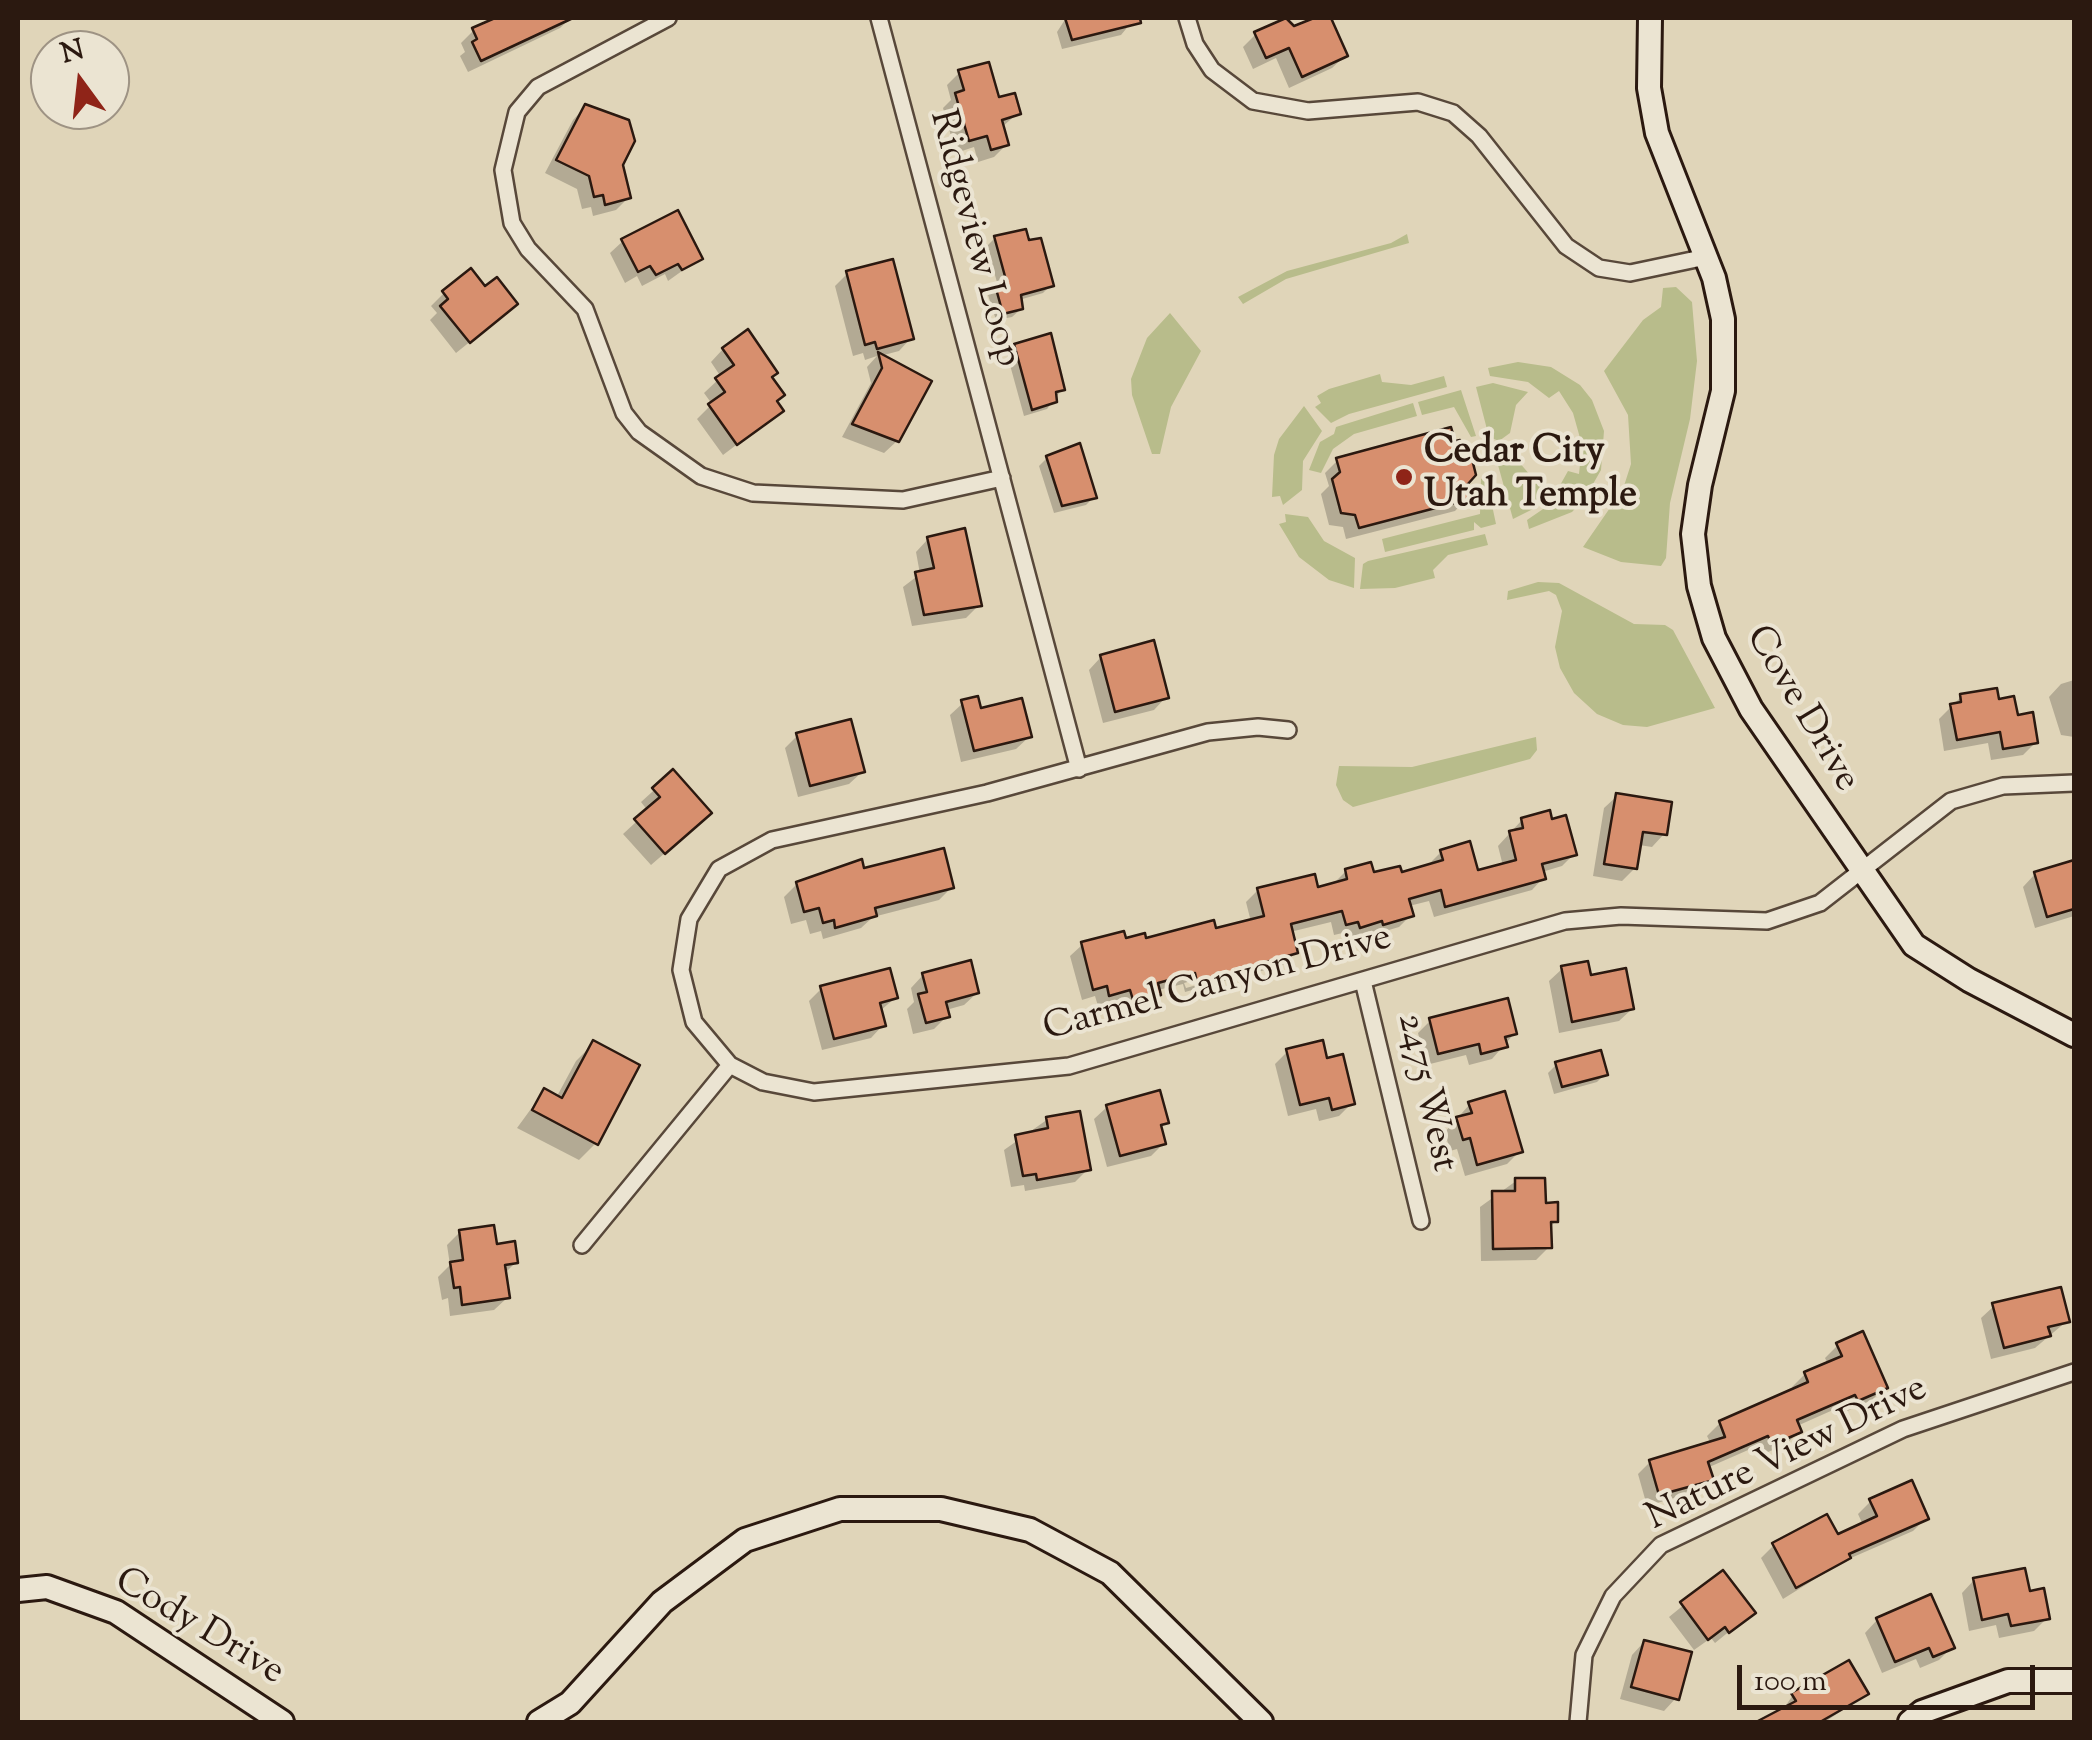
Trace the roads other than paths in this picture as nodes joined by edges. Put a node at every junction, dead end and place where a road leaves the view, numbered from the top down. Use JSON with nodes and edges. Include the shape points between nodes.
{"nodes":[{"id":1,"x":668,"y":18,"type":"edge"},
{"id":2,"x":879,"y":18,"type":"edge"},
{"id":3,"x":1187,"y":18,"type":"edge"},
{"id":4,"x":1650,"y":18,"type":"edge"},
{"id":5,"x":1706,"y":257,"type":"junction"},
{"id":6,"x":1002,"y":478,"type":"junction"},
{"id":7,"x":1288,"y":730,"type":"dead end"},
{"id":8,"x":1079,"y":769,"type":"junction"},
{"id":9,"x":2074,"y":783,"type":"edge"},
{"id":10,"x":1862,"y":874,"type":"junction"},
{"id":11,"x":1363,"y":981,"type":"junction"},
{"id":12,"x":2074,"y":1036,"type":"edge"},
{"id":13,"x":730,"y":1065,"type":"junction"},
{"id":14,"x":1421,"y":1222,"type":"dead end"},
{"id":15,"x":582,"y":1245,"type":"dead end"},
{"id":16,"x":2074,"y":1372,"type":"edge"},
{"id":17,"x":18,"y":1590,"type":"edge"},
{"id":18,"x":2074,"y":1682,"type":"edge"},
{"id":19,"x":282,"y":1722,"type":"edge"},
{"id":20,"x":539,"y":1722,"type":"edge"},
{"id":21,"x":1261,"y":1722,"type":"edge"},
{"id":22,"x":1578,"y":1722,"type":"edge"},
{"id":23,"x":1910,"y":1722,"type":"edge"}],
"edges":[{"from":1,"to":6,"type":"street","via":[[538,86],[517,112],[503,170],[512,223],[585,309],[624,413],[639,432],[701,476],[754,493],[903,500]]},
{"from":2,"to":6,"type":"street","name":"Ridgeview Loop"},
{"from":3,"to":5,"type":"street","via":[[1212,70],[1253,102],[1308,111],[1418,102],[1453,113],[1566,246],[1599,268],[1630,274]]},
{"from":4,"to":5,"type":"street","name":"Cove Drive","via":[[1648,76],[1657,133]]},
{"from":5,"to":10,"type":"street","name":"Cove Drive","via":[[1724,319],[1726,365],[1695,510],[1694,559],[1704,605],[1737,686]]},
{"from":6,"to":8,"type":"street","name":"Ridgeview Loop"},
{"from":7,"to":8,"type":"street","name":"Carmel Canyon Drive","via":[[1208,732]]},
{"from":8,"to":13,"type":"street","name":"Carmel Canyon Drive","via":[[772,840],[720,869],[689,919],[681,970],[694,1022]]},
{"from":9,"to":10,"type":"street","name":"Carmel Canyon Drive","via":[[2004,786],[1952,801]]},
{"from":10,"to":11,"type":"street","name":"Carmel Canyon Drive","via":[[1820,903],[1768,922],[1621,916],[1565,921]]},
{"from":10,"to":12,"type":"street","name":"Cove Drive","via":[[1914,945]]},
{"from":11,"to":13,"type":"street","name":"Carmel Canyon Drive","via":[[1069,1066],[814,1092],[763,1082]]},
{"from":11,"to":14,"type":"street","name":"2475 West"},
{"from":13,"to":15,"type":"street"},
{"from":16,"to":22,"type":"street","name":"Nature View Drive","via":[[1903,1429],[1661,1546],[1613,1596],[1584,1654]]},
{"from":17,"to":19,"type":"street","name":"Cody Drive","via":[[46,1587],[116,1612]]},
{"from":18,"to":23,"type":"street","via":[[2008,1682]]},
{"from":20,"to":21,"type":"street","via":[[570,1702],[662,1602],[745,1540],[840,1509],[941,1509],[1030,1530],[1110,1573]]}]}
